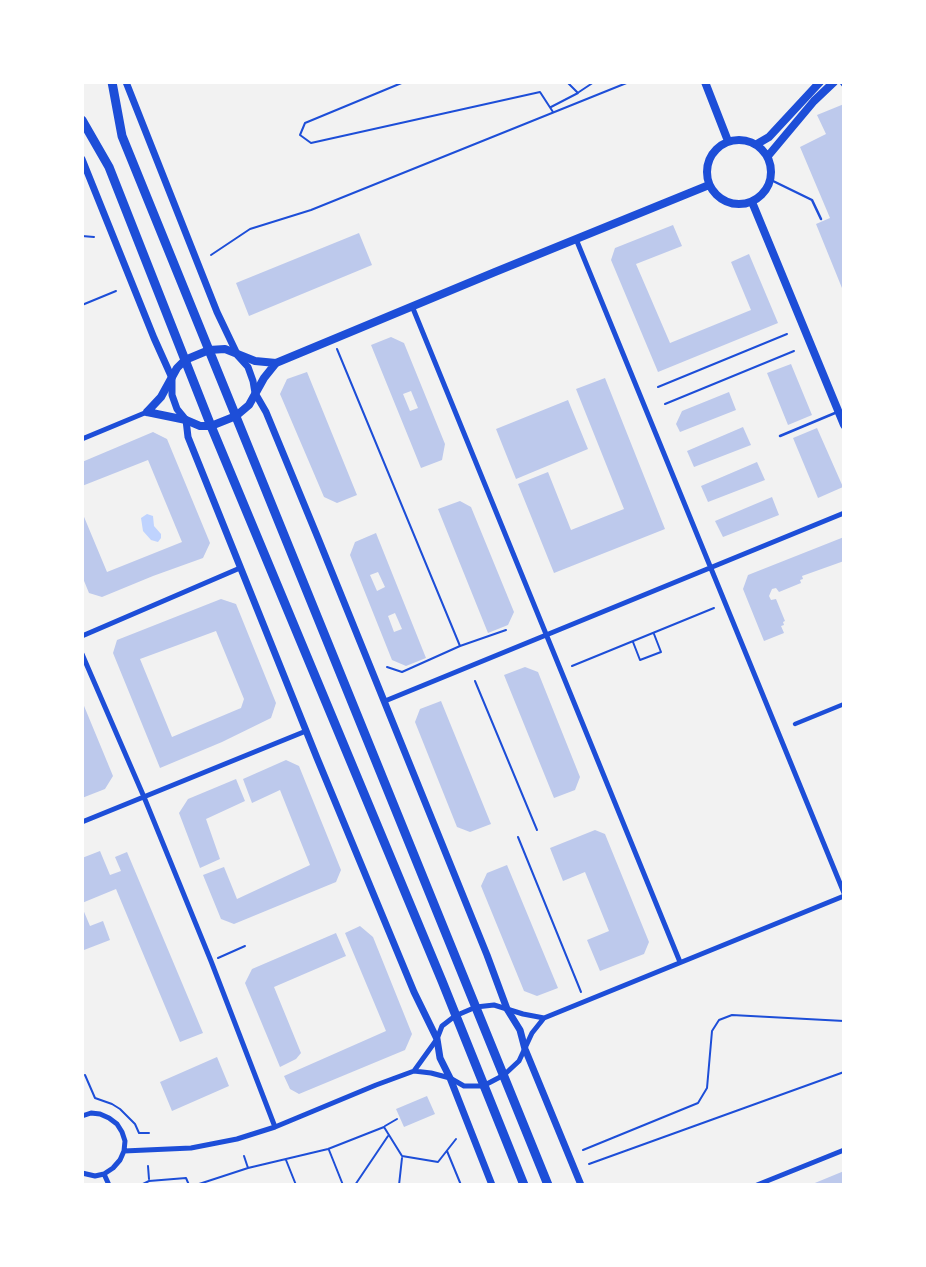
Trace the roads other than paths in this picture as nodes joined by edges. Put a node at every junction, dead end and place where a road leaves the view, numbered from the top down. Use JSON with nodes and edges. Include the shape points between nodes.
{"nodes":[{"id":1,"x":112,"y":82,"type":"edge"},
{"id":2,"x":126,"y":82,"type":"edge"},
{"id":3,"x":705,"y":82,"type":"edge"},
{"id":4,"x":820,"y":82,"type":"edge"},
{"id":5,"x":834,"y":82,"type":"edge"},
{"id":6,"x":840,"y":82,"type":"edge"},
{"id":7,"x":844,"y":87,"type":"edge"},
{"id":8,"x":82,"y":120,"type":"edge"},
{"id":9,"x":728,"y":141,"type":"junction"},
{"id":10,"x":757,"y":144,"type":"junction"},
{"id":11,"x":768,"y":156,"type":"junction"},
{"id":12,"x":82,"y":159,"type":"edge"},
{"id":13,"x":771,"y":180,"type":"junction"},
{"id":14,"x":709,"y":185,"type":"junction"},
{"id":15,"x":752,"y":202,"type":"junction"},
{"id":16,"x":821,"y":219,"type":"dead end"},
{"id":17,"x":576,"y":239,"type":"junction"},
{"id":18,"x":412,"y":306,"type":"junction"},
{"id":19,"x":209,"y":350,"type":"junction"},
{"id":20,"x":238,"y":356,"type":"junction"},
{"id":21,"x":185,"y":360,"type":"junction"},
{"id":22,"x":276,"y":362,"type":"junction"},
{"id":23,"x":172,"y":378,"type":"junction"},
{"id":24,"x":255,"y":393,"type":"junction"},
{"id":25,"x":838,"y":411,"type":"junction"},
{"id":26,"x":147,"y":412,"type":"junction"},
{"id":27,"x":236,"y":416,"type":"junction"},
{"id":28,"x":186,"y":420,"type":"junction"},
{"id":29,"x":844,"y":425,"type":"edge"},
{"id":30,"x":211,"y":426,"type":"junction"},
{"id":31,"x":780,"y":436,"type":"dead end"},
{"id":32,"x":82,"y":439,"type":"edge"},
{"id":33,"x":844,"y":513,"type":"edge"},
{"id":34,"x":710,"y":567,"type":"junction"},
{"id":35,"x":240,"y":568,"type":"junction"},
{"id":36,"x":545,"y":634,"type":"junction"},
{"id":37,"x":82,"y":636,"type":"edge"},
{"id":38,"x":82,"y":654,"type":"edge"},
{"id":39,"x":384,"y":701,"type":"junction"},
{"id":40,"x":844,"y":704,"type":"edge"},
{"id":41,"x":795,"y":724,"type":"dead end"},
{"id":42,"x":306,"y":731,"type":"junction"},
{"id":43,"x":144,"y":797,"type":"junction"},
{"id":44,"x":82,"y":822,"type":"edge"},
{"id":45,"x":844,"y":895,"type":"edge"},
{"id":46,"x":680,"y":962,"type":"junction"},
{"id":47,"x":476,"y":1007,"type":"junction"},
{"id":48,"x":508,"y":1009,"type":"junction"},
{"id":49,"x":455,"y":1016,"type":"junction"},
{"id":50,"x":544,"y":1018,"type":"junction"},
{"id":51,"x":437,"y":1039,"type":"junction"},
{"id":52,"x":525,"y":1049,"type":"junction"},
{"id":53,"x":414,"y":1071,"type":"junction"},
{"id":54,"x":504,"y":1075,"type":"junction"},
{"id":55,"x":450,"y":1078,"type":"junction"},
{"id":56,"x":483,"y":1086,"type":"junction"},
{"id":57,"x":82,"y":1116,"type":"edge"},
{"id":58,"x":275,"y":1127,"type":"junction"},
{"id":59,"x":844,"y":1150,"type":"edge"},
{"id":60,"x":124,"y":1151,"type":"junction"},
{"id":61,"x":82,"y":1173,"type":"edge"},
{"id":62,"x":104,"y":1174,"type":"junction"},
{"id":63,"x":770,"y":1182,"type":"edge"},
{"id":64,"x":109,"y":1185,"type":"edge"},
{"id":65,"x":492,"y":1185,"type":"edge"},
{"id":66,"x":524,"y":1185,"type":"edge"},
{"id":67,"x":548,"y":1185,"type":"edge"},
{"id":68,"x":581,"y":1185,"type":"edge"},
{"id":69,"x":757,"y":1185,"type":"edge"}],
"edges":[{"from":1,"to":19,"type":"main road","via":[[122,136]]},
{"from":2,"to":20,"type":"street"},
{"from":3,"to":9,"type":"main road"},
{"from":4,"to":10,"type":"main road"},
{"from":5,"to":11,"type":"main road"},
{"from":6,"to":7,"type":"lane"},
{"from":8,"to":21,"type":"main road","via":[[109,167]]},
{"from":9,"to":10,"type":"main road"},
{"from":9,"to":14,"type":"main road","via":[[709,159]]},
{"from":10,"to":11,"type":"main road"},
{"from":11,"to":13,"type":"main road"},
{"from":12,"to":23,"type":"street"},
{"from":13,"to":15,"type":"main road","via":[[761,197]]},
{"from":13,"to":16,"type":"lane","via":[[812,200]]},
{"from":14,"to":15,"type":"main road","via":[[727,202]]},
{"from":14,"to":17,"type":"main road"},
{"from":15,"to":25,"type":"main road"},
{"from":17,"to":18,"type":"main road"},
{"from":17,"to":34,"type":"street"},
{"from":18,"to":22,"type":"main road"},
{"from":18,"to":36,"type":"street"},
{"from":19,"to":20,"type":"main road","via":[[225,349]]},
{"from":19,"to":21,"type":"main road"},
{"from":19,"to":27,"type":"main road"},
{"from":20,"to":22,"type":"main road"},
{"from":20,"to":24,"type":"street","via":[[248,367]]},
{"from":21,"to":23,"type":"main road"},
{"from":21,"to":30,"type":"main road"},
{"from":22,"to":24,"type":"main road"},
{"from":23,"to":26,"type":"main road"},
{"from":23,"to":28,"type":"street","via":[[172,395]]},
{"from":24,"to":27,"type":"main road"},
{"from":24,"to":39,"type":"street"},
{"from":25,"to":29,"type":"main road"},
{"from":25,"to":31,"type":"lane"},
{"from":26,"to":28,"type":"main road"},
{"from":26,"to":32,"type":"street"},
{"from":27,"to":30,"type":"main road"},
{"from":27,"to":47,"type":"main road"},
{"from":28,"to":30,"type":"main road"},
{"from":28,"to":35,"type":"street","via":[[188,437]]},
{"from":30,"to":49,"type":"main road"},
{"from":33,"to":34,"type":"street"},
{"from":34,"to":36,"type":"street"},
{"from":34,"to":45,"type":"street"},
{"from":35,"to":37,"type":"street"},
{"from":35,"to":42,"type":"street"},
{"from":36,"to":39,"type":"street"},
{"from":36,"to":46,"type":"street"},
{"from":38,"to":43,"type":"street"},
{"from":39,"to":48,"type":"street"},
{"from":40,"to":41,"type":"street"},
{"from":42,"to":43,"type":"street"},
{"from":42,"to":51,"type":"street"},
{"from":43,"to":44,"type":"street"},
{"from":43,"to":58,"type":"street"},
{"from":45,"to":46,"type":"street"},
{"from":46,"to":50,"type":"street"},
{"from":47,"to":48,"type":"street"},
{"from":47,"to":49,"type":"street"},
{"from":47,"to":54,"type":"main road"},
{"from":48,"to":50,"type":"street"},
{"from":48,"to":52,"type":"street"},
{"from":49,"to":51,"type":"street"},
{"from":49,"to":56,"type":"main road"},
{"from":50,"to":52,"type":"street"},
{"from":51,"to":53,"type":"street"},
{"from":51,"to":55,"type":"street"},
{"from":52,"to":54,"type":"street"},
{"from":52,"to":68,"type":"street"},
{"from":53,"to":55,"type":"street"},
{"from":53,"to":58,"type":"street"},
{"from":54,"to":56,"type":"street"},
{"from":54,"to":67,"type":"main road"},
{"from":55,"to":56,"type":"street","via":[[464,1086]]},
{"from":55,"to":65,"type":"street"},
{"from":56,"to":66,"type":"main road"},
{"from":57,"to":60,"type":"street","via":[[100,1114],[117,1124]]},
{"from":58,"to":60,"type":"street","via":[[191,1148]]},
{"from":59,"to":63,"type":"street"},
{"from":60,"to":62,"type":"street"},
{"from":61,"to":62,"type":"street"},
{"from":62,"to":64,"type":"street"},
{"from":63,"to":69,"type":"street"}]}
